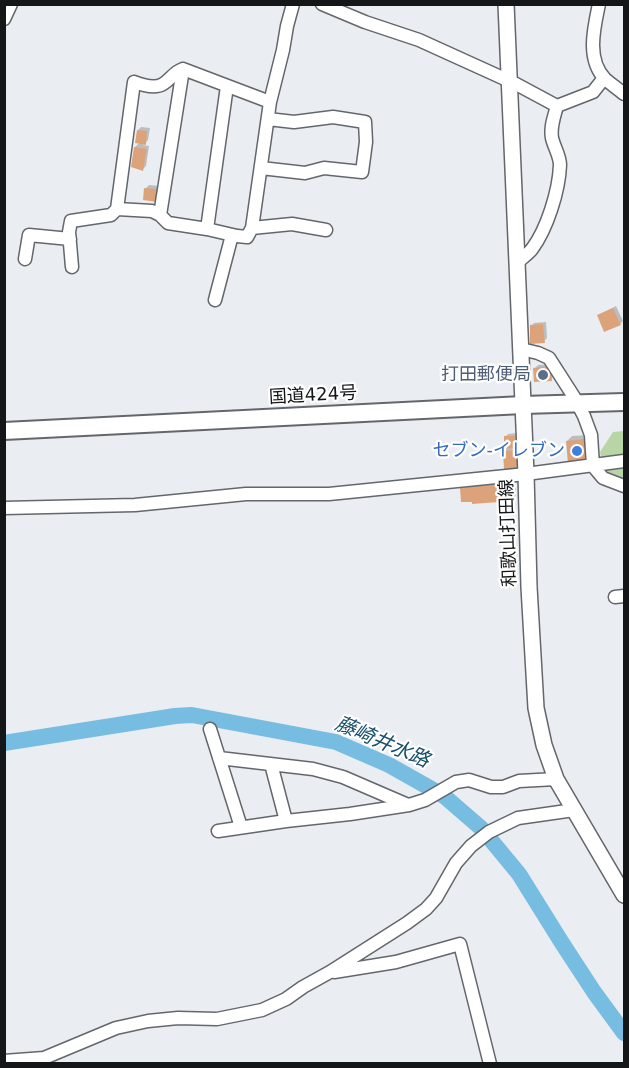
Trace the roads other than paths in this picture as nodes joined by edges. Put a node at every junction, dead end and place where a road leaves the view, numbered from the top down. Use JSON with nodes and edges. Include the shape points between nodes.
{"nodes":[{"id":1,"x":11,"y":4,"type":"edge"},
{"id":2,"x":293,"y":4,"type":"edge"},
{"id":3,"x":322,"y":4,"type":"edge"},
{"id":4,"x":506,"y":4,"type":"edge"},
{"id":5,"x":599,"y":4,"type":"edge"},
{"id":6,"x":4,"y":19,"type":"edge"},
{"id":7,"x":183,"y":69,"type":"junction"},
{"id":8,"x":604,"y":78,"type":"junction"},
{"id":9,"x":510,"y":82,"type":"junction"},
{"id":10,"x":227,"y":86,"type":"junction"},
{"id":11,"x":624,"y":94,"type":"edge"},
{"id":12,"x":270,"y":102,"type":"junction"},
{"id":13,"x":557,"y":106,"type":"junction"},
{"id":14,"x":268,"y":119,"type":"junction"},
{"id":15,"x":261,"y":168,"type":"junction"},
{"id":16,"x":117,"y":209,"type":"junction"},
{"id":17,"x":160,"y":215,"type":"junction"},
{"id":18,"x":252,"y":228,"type":"junction"},
{"id":19,"x":207,"y":229,"type":"junction"},
{"id":20,"x":326,"y":230,"type":"dead end"},
{"id":21,"x":232,"y":235,"type":"junction"},
{"id":22,"x":69,"y":239,"type":"junction"},
{"id":23,"x":25,"y":259,"type":"dead end"},
{"id":24,"x":518,"y":262,"type":"junction"},
{"id":25,"x":72,"y":267,"type":"dead end"},
{"id":26,"x":215,"y":300,"type":"dead end"},
{"id":27,"x":521,"y":349,"type":"junction"},
{"id":28,"x":624,"y":402,"type":"edge"},
{"id":29,"x":577,"y":403,"type":"junction"},
{"id":30,"x":523,"y":405,"type":"junction"},
{"id":31,"x":4,"y":431,"type":"edge"},
{"id":32,"x":624,"y":461,"type":"edge"},
{"id":33,"x":593,"y":466,"type":"junction"},
{"id":34,"x":526,"y":474,"type":"junction"},
{"id":35,"x":624,"y":486,"type":"edge"},
{"id":36,"x":4,"y":508,"type":"edge"},
{"id":37,"x":210,"y":729,"type":"dead end"},
{"id":38,"x":219,"y":758,"type":"junction"},
{"id":39,"x":271,"y":765,"type":"junction"},
{"id":40,"x":556,"y":779,"type":"junction"},
{"id":41,"x":409,"y":805,"type":"junction"},
{"id":42,"x":574,"y":810,"type":"junction"},
{"id":43,"x":286,"y":821,"type":"junction"},
{"id":44,"x":241,"y":827,"type":"junction"},
{"id":45,"x":218,"y":831,"type":"dead end"},
{"id":46,"x":624,"y":895,"type":"edge"},
{"id":47,"x":330,"y":972,"type":"junction"},
{"id":48,"x":4,"y":1061,"type":"edge"},
{"id":49,"x":490,"y":1064,"type":"edge"}],
"edges":[{"from":1,"to":6,"type":"street"},
{"from":2,"to":12,"type":"street"},
{"from":3,"to":9,"type":"street","via":[[419,40]]},
{"from":4,"to":9,"type":"main road","name":"和歌山打田線"},
{"from":5,"to":8,"type":"street","via":[[592,43]]},
{"from":7,"to":10,"type":"street"},
{"from":7,"to":16,"type":"street","via":[[162,84],[134,82]]},
{"from":7,"to":17,"type":"street"},
{"from":8,"to":11,"type":"street"},
{"from":8,"to":13,"type":"street","via":[[593,92]]},
{"from":9,"to":13,"type":"street"},
{"from":9,"to":24,"type":"main road","name":"和歌山打田線"},
{"from":10,"to":12,"type":"street"},
{"from":10,"to":19,"type":"street"},
{"from":12,"to":14,"type":"street"},
{"from":13,"to":24,"type":"street","via":[[552,126],[560,164],[556,192],[540,235]]},
{"from":14,"to":15,"type":"street"},
{"from":14,"to":15,"type":"street","via":[[294,122],[333,117],[365,122],[362,172],[324,168],[305,173]]},
{"from":15,"to":18,"type":"street"},
{"from":16,"to":17,"type":"street"},
{"from":16,"to":22,"type":"street","via":[[111,214],[70,221]]},
{"from":17,"to":19,"type":"street","via":[[168,223]]},
{"from":18,"to":20,"type":"street","via":[[292,224]]},
{"from":18,"to":21,"type":"street","via":[[247,237]]},
{"from":19,"to":21,"type":"street"},
{"from":21,"to":26,"type":"street"},
{"from":22,"to":23,"type":"street","via":[[29,235]]},
{"from":22,"to":25,"type":"street"},
{"from":24,"to":27,"type":"main road","name":"和歌山打田線"},
{"from":27,"to":29,"type":"street","via":[[549,358]]},
{"from":27,"to":30,"type":"main road","name":"和歌山打田線"},
{"from":28,"to":29,"type":"highway","name":"国道424号"},
{"from":29,"to":30,"type":"highway","name":"国道424号"},
{"from":29,"to":33,"type":"street","via":[[591,435]]},
{"from":30,"to":31,"type":"highway","name":"国道424号"},
{"from":30,"to":34,"type":"main road","name":"和歌山打田線"},
{"from":32,"to":33,"type":"street"},
{"from":33,"to":34,"type":"street"},
{"from":33,"to":35,"type":"street","via":[[603,478]]},
{"from":34,"to":36,"type":"street","via":[[328,494],[246,494],[135,506]]},
{"from":34,"to":40,"type":"main road","name":"和歌山打田線","via":[[536,698],[544,745]]},
{"from":37,"to":38,"type":"street"},
{"from":38,"to":39,"type":"street"},
{"from":38,"to":44,"type":"street"},
{"from":39,"to":41,"type":"street","via":[[343,777]]},
{"from":39,"to":43,"type":"street"},
{"from":40,"to":41,"type":"street","via":[[519,781],[502,787],[469,780],[456,782]]},
{"from":40,"to":42,"type":"main road","name":"和歌山打田線"},
{"from":41,"to":43,"type":"street"},
{"from":42,"to":46,"type":"main road","name":"和歌山打田線"},
{"from":42,"to":47,"type":"street","via":[[518,818],[489,832],[456,863],[426,909]]},
{"from":43,"to":44,"type":"street"},
{"from":44,"to":45,"type":"street"},
{"from":47,"to":48,"type":"street","via":[[286,999],[248,1014],[148,1021],[116,1028],[44,1058]]},
{"from":47,"to":49,"type":"street","via":[[396,962],[460,944]]}]}
